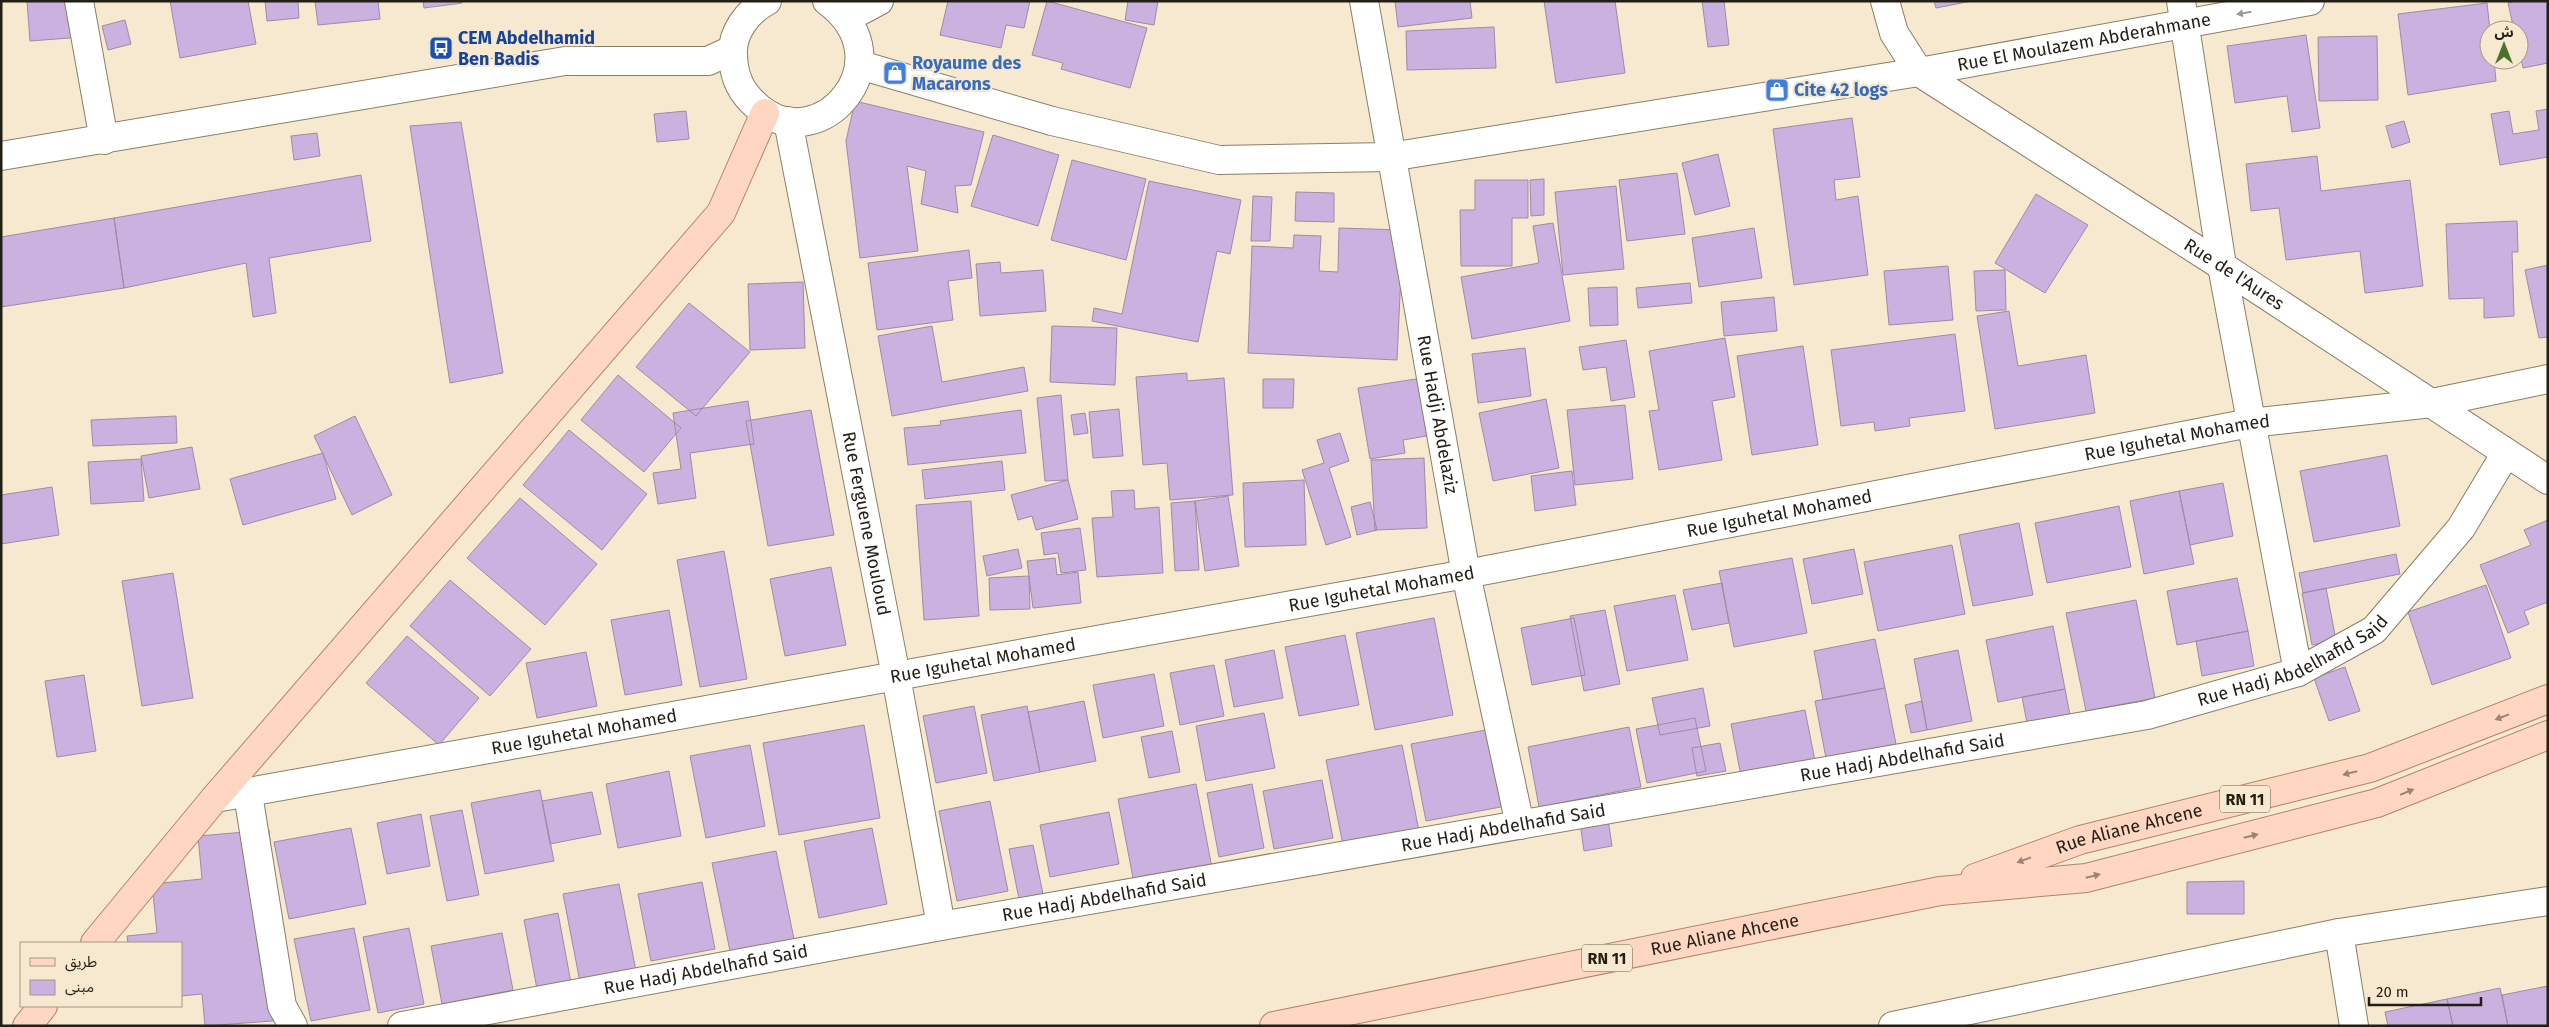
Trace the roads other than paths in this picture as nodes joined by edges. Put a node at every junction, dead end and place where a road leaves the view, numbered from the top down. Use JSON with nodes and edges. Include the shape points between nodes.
{"nodes":[{"id":1,"x":79,"y":1,"type":"edge"},
{"id":2,"x":768,"y":1,"type":"edge"},
{"id":3,"x":879,"y":1,"type":"edge"},
{"id":4,"x":1364,"y":1,"type":"edge"},
{"id":5,"x":1885,"y":1,"type":"edge"},
{"id":6,"x":2310,"y":1,"type":"edge"},
{"id":7,"x":837,"y":10,"type":"edge"},
{"id":8,"x":2183,"y":13,"type":"edge"},
{"id":9,"x":732,"y":50,"type":"junction"},
{"id":10,"x":860,"y":65,"type":"junction"},
{"id":11,"x":1919,"y":72,"type":"junction"},
{"id":12,"x":777,"y":117,"type":"junction"},
{"id":13,"x":104,"y":140,"type":"junction"},
{"id":14,"x":1,"y":156,"type":"edge"},
{"id":15,"x":1390,"y":157,"type":"junction"},
{"id":16,"x":2222,"y":266,"type":"junction"},
{"id":17,"x":2548,"y":379,"type":"edge"},
{"id":18,"x":2432,"y":403,"type":"junction"},
{"id":19,"x":2250,"y":423,"type":"junction"},
{"id":20,"x":2506,"y":453,"type":"junction"},
{"id":21,"x":2548,"y":480,"type":"edge"},
{"id":22,"x":1466,"y":574,"type":"junction"},
{"id":23,"x":2298,"y":672,"type":"junction"},
{"id":24,"x":896,"y":676,"type":"junction"},
{"id":25,"x":2548,"y":699,"type":"edge"},
{"id":26,"x":2548,"y":735,"type":"edge"},
{"id":27,"x":248,"y":794,"type":"junction"},
{"id":28,"x":214,"y":798,"type":"junction"},
{"id":29,"x":1520,"y":825,"type":"junction"},
{"id":30,"x":1940,"y":891,"type":"junction"},
{"id":31,"x":2548,"y":901,"type":"edge"},
{"id":32,"x":941,"y":926,"type":"junction"},
{"id":33,"x":2339,"y":933,"type":"junction"},
{"id":34,"x":96,"y":942,"type":"edge"},
{"id":35,"x":42,"y":1007,"type":"edge"},
{"id":36,"x":27,"y":1026,"type":"edge"},
{"id":37,"x":293,"y":1026,"type":"edge"},
{"id":38,"x":402,"y":1026,"type":"edge"},
{"id":39,"x":1274,"y":1026,"type":"edge"},
{"id":40,"x":1894,"y":1026,"type":"edge"},
{"id":41,"x":2354,"y":1026,"type":"edge"}],
"edges":[{"from":1,"to":13,"type":"street"},
{"from":2,"to":9,"type":"street","via":[[756,7],[740,26]]},
{"from":3,"to":7,"type":"street"},
{"from":4,"to":15,"type":"street","name":"Rue Hadji Abdelaziz"},
{"from":5,"to":11,"type":"street","via":[[1894,33]]},
{"from":6,"to":8,"type":"street","name":"Rue El Moulazem Abderahmane","one_way":true},
{"from":7,"to":10,"type":"street","via":[[858,40]]},
{"from":8,"to":11,"type":"street","name":"Rue El Moulazem Abderahmane"},
{"from":8,"to":16,"type":"street"},
{"from":9,"to":12,"type":"street","via":[[734,75],[746,97]]},
{"from":9,"to":13,"type":"street","via":[[708,61],[565,61]]},
{"from":10,"to":12,"type":"street","via":[[852,89],[836,108],[814,120]]},
{"from":10,"to":15,"type":"street","name":"Rue El Moulazem Abderahmane","via":[[1052,121],[1219,160]]},
{"from":11,"to":15,"type":"street","name":"Rue El Moulazem Abderahmane"},
{"from":11,"to":16,"type":"street","name":"Rue de l'Aures"},
{"from":12,"to":24,"type":"street","name":"Rue Ferguene Mouloud"},
{"from":12,"to":28,"type":"main road","via":[[721,213]]},
{"from":13,"to":14,"type":"street"},
{"from":15,"to":22,"type":"street","name":"Rue Hadji Abdelaziz"},
{"from":16,"to":18,"type":"street","name":"Rue de l'Aures"},
{"from":16,"to":19,"type":"street"},
{"from":17,"to":18,"type":"street","name":"Rue Iguhetal Mohamed"},
{"from":18,"to":19,"type":"street","name":"Rue Iguhetal Mohamed"},
{"from":18,"to":20,"type":"street","name":"Rue de l'Aures"},
{"from":19,"to":22,"type":"street","name":"Rue Iguhetal Mohamed"},
{"from":19,"to":23,"type":"street"},
{"from":20,"to":21,"type":"street","name":"Rue de l'Aures"},
{"from":20,"to":23,"type":"street","name":"Rue Hadj Abdelhafid Said","via":[[2461,528],[2374,630]]},
{"from":22,"to":24,"type":"street","name":"Rue Iguhetal Mohamed"},
{"from":22,"to":29,"type":"street","name":"Rue Hadji Abdelaziz"},
{"from":23,"to":29,"type":"street","name":"Rue Hadj Abdelhafid Said","via":[[2147,715]]},
{"from":24,"to":27,"type":"street","name":"Rue Iguhetal Mohamed"},
{"from":24,"to":32,"type":"street","name":"Rue Ferguene Mouloud"},
{"from":25,"to":30,"type":"main road","name":"Rue Aliane Ahcene","number":"RN 11","one_way":true,"via":[[2370,768],[2080,840]]},
{"from":30,"to":26,"type":"main road","name":"Rue Aliane Ahcene","number":"RN 11","one_way":true,"via":[[2095,876],[2378,803]]},
{"from":27,"to":28,"type":"street","name":"Rue Iguhetal Mohamed"},
{"from":27,"to":37,"type":"street","via":[[282,1006]]},
{"from":28,"to":34,"type":"main road"},
{"from":29,"to":32,"type":"street","name":"Rue Hadj Abdelhafid Said"},
{"from":30,"to":39,"type":"main road","name":"Rue Aliane Ahcene","number":"RN 11"},
{"from":31,"to":33,"type":"street"},
{"from":32,"to":38,"type":"street","name":"Rue Hadj Abdelhafid Said"},
{"from":33,"to":40,"type":"street"},
{"from":33,"to":41,"type":"street"},
{"from":35,"to":36,"type":"main road"}]}
